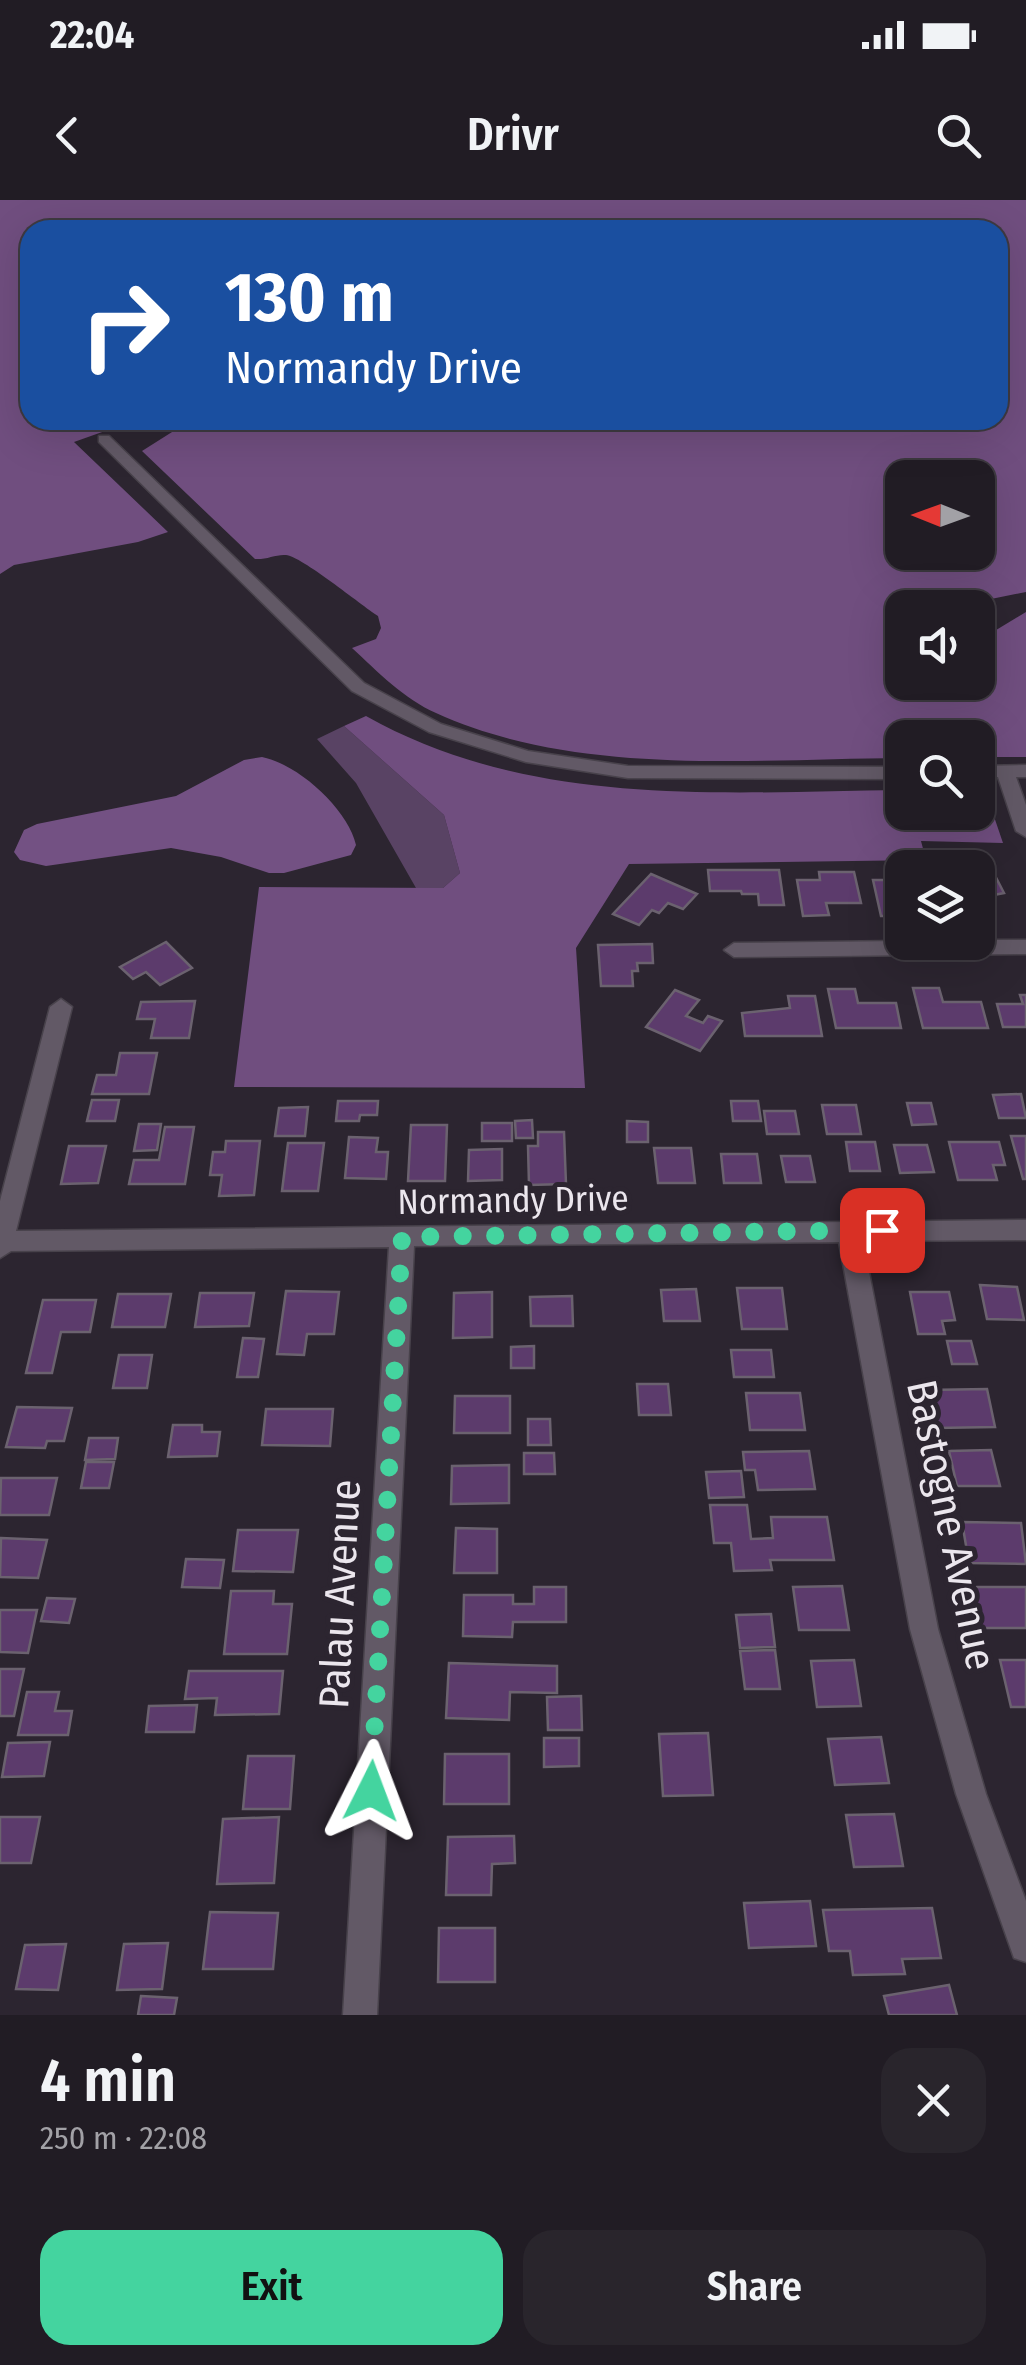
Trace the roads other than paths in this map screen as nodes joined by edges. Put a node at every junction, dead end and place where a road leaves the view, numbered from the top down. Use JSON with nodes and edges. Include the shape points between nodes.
{"nodes":[{"id":1,"x":104,"y":439,"type":"dead end"},
{"id":2,"x":1026,"y":771,"type":"edge"},
{"id":3,"x":995,"y":772,"type":"edge"},
{"id":4,"x":1005,"y":772,"type":"junction"},
{"id":5,"x":885,"y":773,"type":"edge"},
{"id":6,"x":1026,"y":832,"type":"edge"},
{"id":7,"x":1026,"y":947,"type":"edge"},
{"id":8,"x":734,"y":950,"type":"dead end"},
{"id":9,"x":61,"y":1007,"type":"dead end"},
{"id":10,"x":850,"y":1230,"type":"junction"},
{"id":11,"x":1026,"y":1230,"type":"edge"},
{"id":12,"x":402,"y":1237,"type":"junction"},
{"id":13,"x":1,"y":1245,"type":"edge"},
{"id":14,"x":1026,"y":1946,"type":"edge"},
{"id":15,"x":360,"y":2015,"type":"edge"}],
"edges":[{"from":1,"to":5,"type":"street","via":[[358,687],[435,728],[526,756],[628,772]]},
{"from":2,"to":4,"type":"street"},
{"from":3,"to":4,"type":"street"},
{"from":4,"to":6,"type":"street"},
{"from":7,"to":8,"type":"street"},
{"from":9,"to":13,"type":"street"},
{"from":10,"to":11,"type":"street","name":"Normandy Drive"},
{"from":10,"to":12,"type":"street","name":"Normandy Drive"},
{"from":10,"to":14,"type":"street","name":"Bastogne Avenue","via":[[924,1628]]},
{"from":12,"to":13,"type":"street","name":"Normandy Drive"},
{"from":12,"to":15,"type":"street","name":"Palau Avenue"}]}
